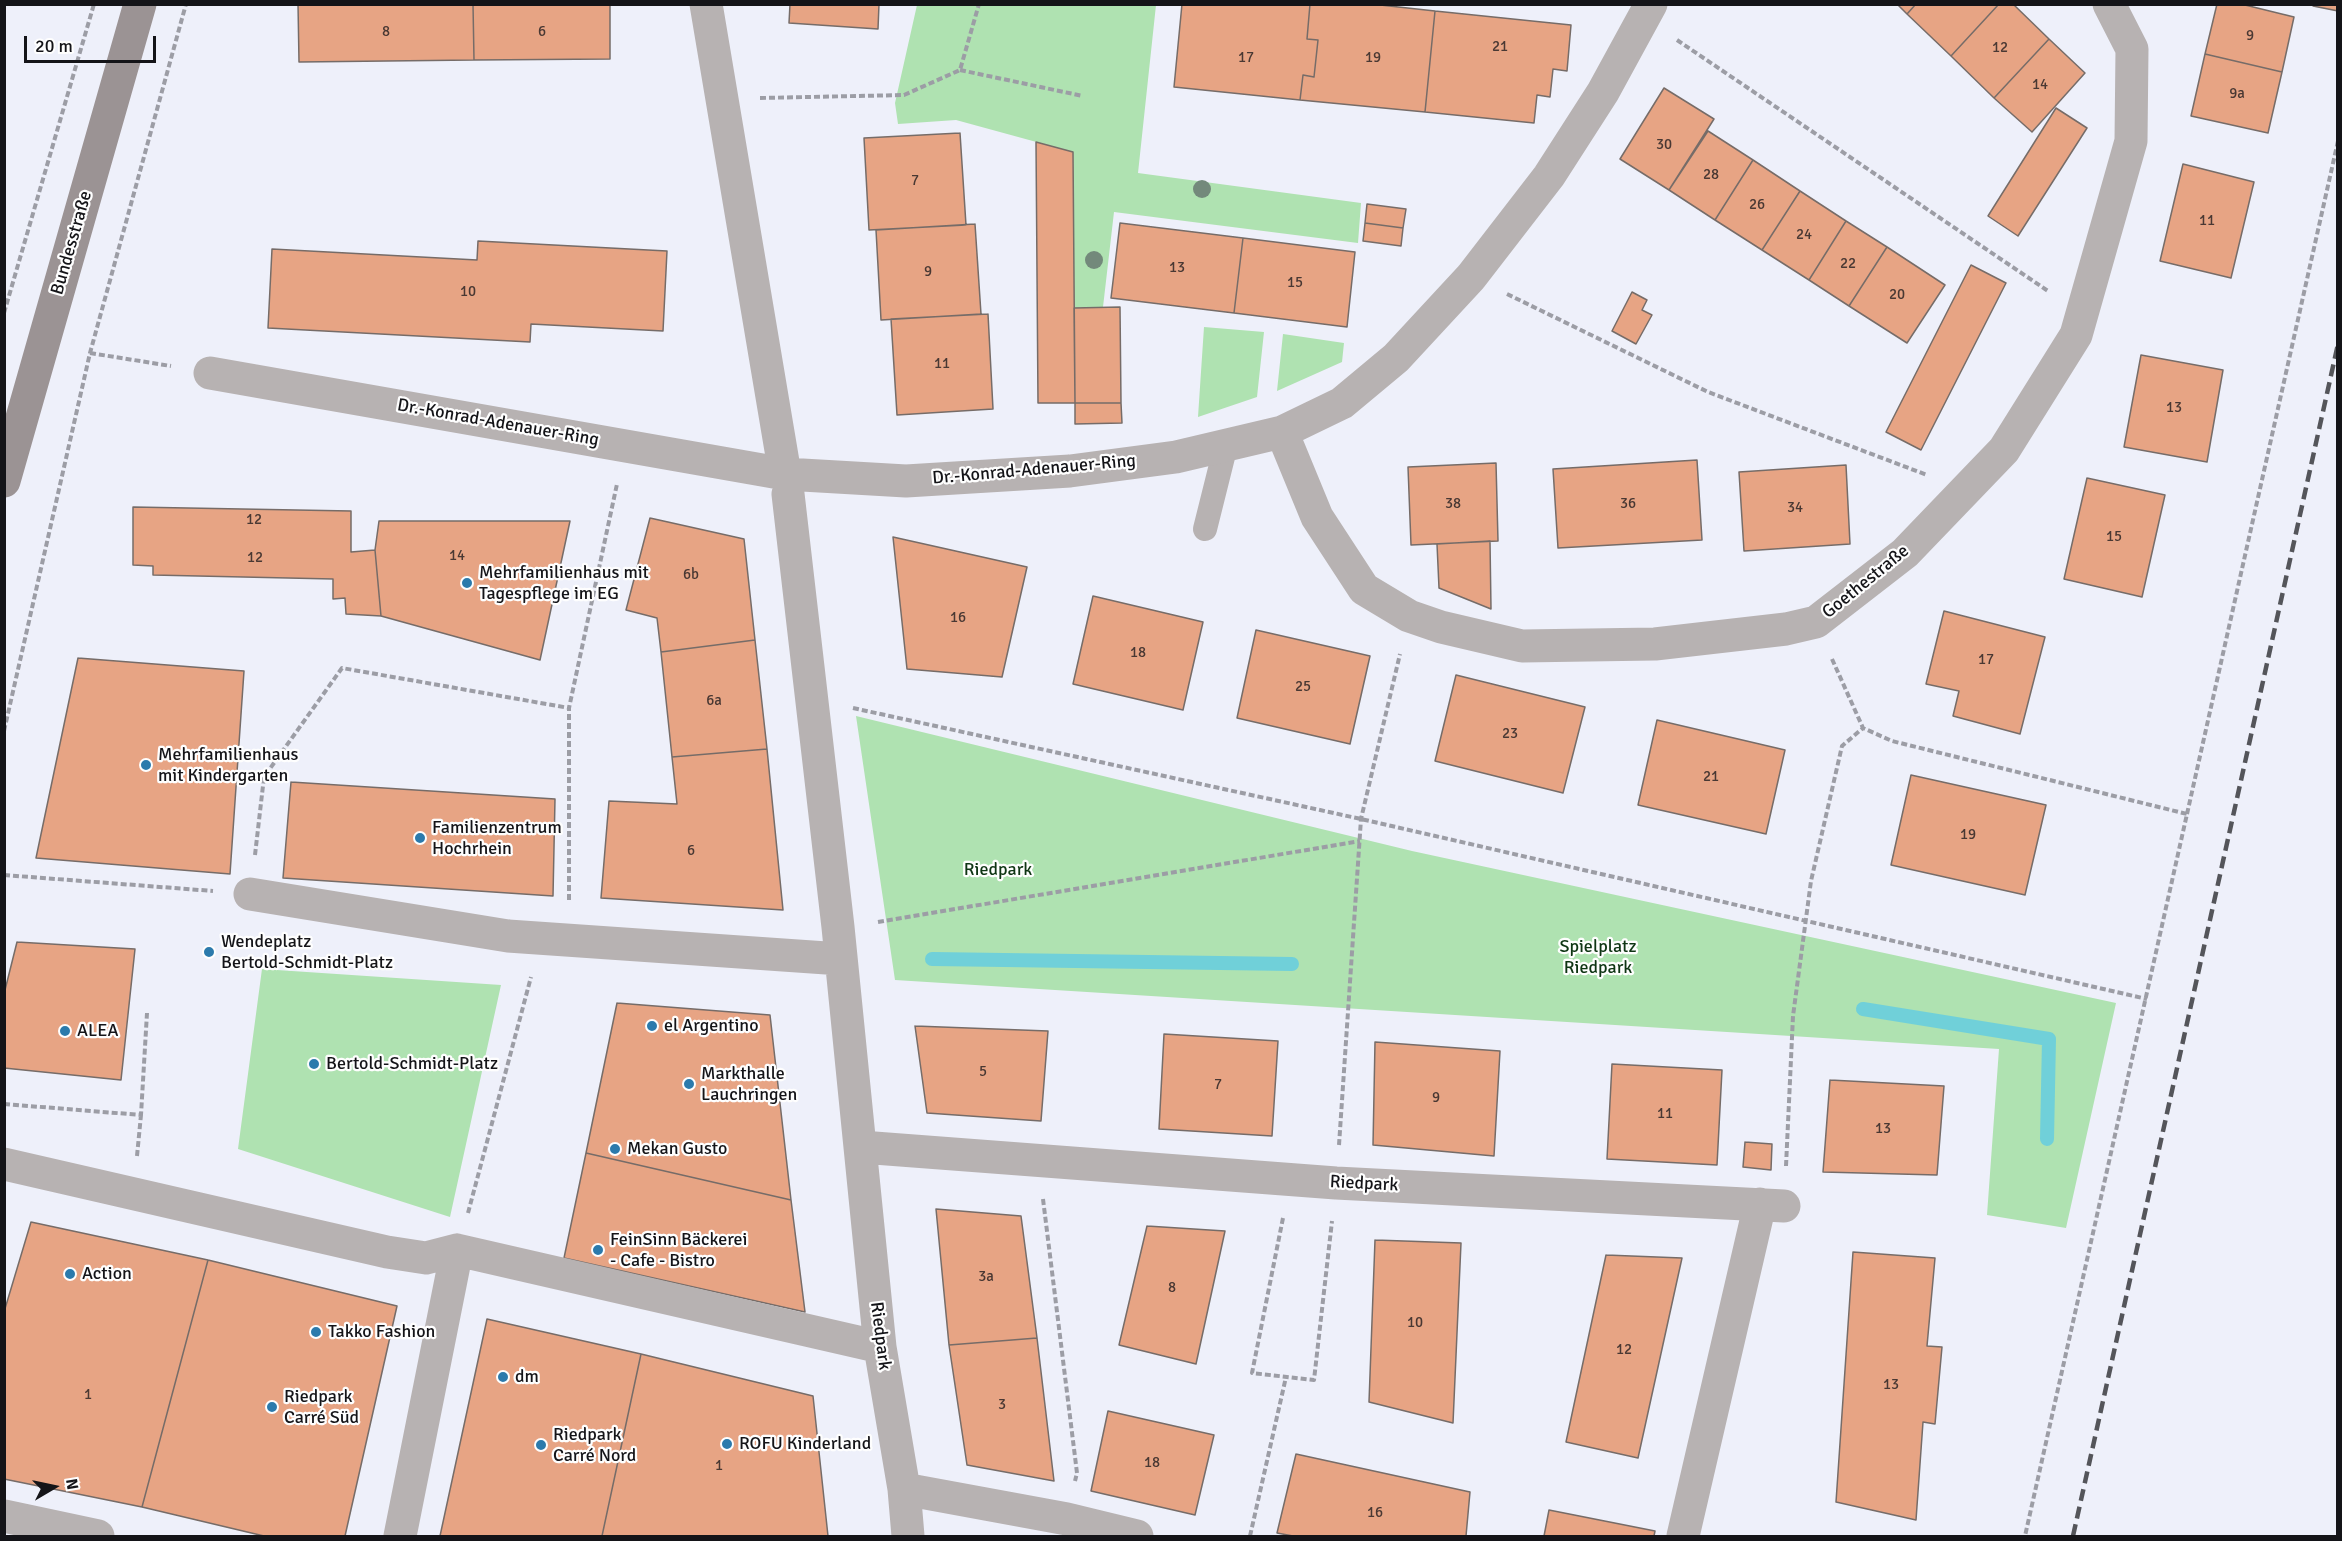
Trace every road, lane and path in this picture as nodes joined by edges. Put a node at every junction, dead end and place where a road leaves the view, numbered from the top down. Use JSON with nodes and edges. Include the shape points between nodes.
{"nodes":[{"id":1,"x":94,"y":4,"type":"edge"},
{"id":2,"x":140,"y":4,"type":"edge"},
{"id":3,"x":186,"y":4,"type":"edge"},
{"id":4,"x":706,"y":4,"type":"edge"},
{"id":5,"x":979,"y":4,"type":"edge"},
{"id":6,"x":2109,"y":4,"type":"edge"},
{"id":7,"x":1648,"y":11,"type":"edge"},
{"id":8,"x":960,"y":70,"type":"junction"},
{"id":9,"x":1083,"y":96,"type":"dead end"},
{"id":10,"x":723,"y":99,"type":"junction"},
{"id":11,"x":2337,"y":141,"type":"edge"},
{"id":12,"x":1471,"y":277,"type":"junction"},
{"id":13,"x":4,"y":313,"type":"edge"},
{"id":14,"x":2082,"y":314,"type":"junction"},
{"id":15,"x":90,"y":353,"type":"junction"},
{"id":16,"x":210,"y":373,"type":"joint"},
{"id":17,"x":1282,"y":432,"type":"junction"},
{"id":18,"x":625,"y":445,"type":"junction"},
{"id":19,"x":1226,"y":445,"type":"junction"},
{"id":20,"x":4,"y":481,"type":"edge"},
{"id":21,"x":786,"y":484,"type":"junction"},
{"id":22,"x":1965,"y":490,"type":"junction"},
{"id":23,"x":1205,"y":529,"type":"dead end"},
{"id":24,"x":1408,"y":616,"type":"junction"},
{"id":25,"x":1816,"y":622,"type":"junction"},
{"id":26,"x":811,"y":698,"type":"junction"},
{"id":27,"x":569,"y":708,"type":"junction"},
{"id":28,"x":1863,"y":728,"type":"junction"},
{"id":29,"x":4,"y":730,"type":"edge"},
{"id":30,"x":2187,"y":814,"type":"junction"},
{"id":31,"x":1362,"y":819,"type":"junction"},
{"id":32,"x":1360,"y":841,"type":"junction"},
{"id":33,"x":4,"y":875,"type":"edge"},
{"id":34,"x":250,"y":894,"type":"junction"},
{"id":35,"x":1807,"y":922,"type":"junction"},
{"id":36,"x":555,"y":939,"type":"junction"},
{"id":37,"x":840,"y":943,"type":"junction"},
{"id":38,"x":2147,"y":999,"type":"junction"},
{"id":39,"x":147,"y":1013,"type":"dead end"},
{"id":40,"x":4,"y":1104,"type":"edge"},
{"id":41,"x":861,"y":1147,"type":"junction"},
{"id":42,"x":1038,"y":1160,"type":"junction"},
{"id":43,"x":4,"y":1164,"type":"edge"},
{"id":44,"x":1291,"y":1179,"type":"junction"},
{"id":45,"x":1336,"y":1183,"type":"junction"},
{"id":46,"x":1772,"y":1205,"type":"junction"},
{"id":47,"x":458,"y":1250,"type":"junction"},
{"id":48,"x":880,"y":1347,"type":"junction"},
{"id":49,"x":1286,"y":1377,"type":"junction"},
{"id":50,"x":904,"y":1489,"type":"junction"},
{"id":51,"x":4,"y":1516,"type":"edge"},
{"id":52,"x":1067,"y":1519,"type":"junction"},
{"id":53,"x":98,"y":1536,"type":"edge"},
{"id":54,"x":400,"y":1536,"type":"edge"},
{"id":55,"x":908,"y":1536,"type":"edge"},
{"id":56,"x":1137,"y":1536,"type":"edge"},
{"id":57,"x":1250,"y":1536,"type":"edge"},
{"id":58,"x":1683,"y":1536,"type":"edge"},
{"id":59,"x":2025,"y":1536,"type":"edge"}],
"edges":[{"from":1,"to":13,"type":"path"},
{"from":2,"to":20,"type":"main road","name":"Bundesstraße"},
{"from":3,"to":15,"type":"path"},
{"from":4,"to":10,"type":"street"},
{"from":5,"to":8,"type":"path"},
{"from":6,"to":14,"type":"street","name":"Goethestraße","via":[[2132,49],[2132,141]]},
{"from":7,"to":12,"type":"street","name":"Dr.-Konrad-Adenauer-Ring","via":[[1603,93],[1549,176]]},
{"from":7,"to":14,"type":"path"},
{"from":8,"to":9,"type":"path"},
{"from":8,"to":10,"type":"path","via":[[904,94]]},
{"from":10,"to":21,"type":"street"},
{"from":11,"to":30,"type":"path"},
{"from":12,"to":17,"type":"street","name":"Dr.-Konrad-Adenauer-Ring","via":[[1396,358],[1341,403]]},
{"from":12,"to":22,"type":"path","via":[[1708,392]]},
{"from":14,"to":22,"type":"street","name":"Goethestraße","via":[[2076,335],[2004,450]]},
{"from":15,"to":16,"type":"path"},
{"from":15,"to":29,"type":"path"},
{"from":16,"to":18,"type":"street","name":"Dr.-Konrad-Adenauer-Ring"},
{"from":17,"to":19,"type":"street","name":"Dr.-Konrad-Adenauer-Ring"},
{"from":17,"to":24,"type":"street","name":"Goethestraße","via":[[1317,517],[1364,589]]},
{"from":18,"to":21,"type":"street","name":"Dr.-Konrad-Adenauer-Ring"},
{"from":18,"to":27,"type":"path"},
{"from":19,"to":21,"type":"street","name":"Dr.-Konrad-Adenauer-Ring","via":[[1176,457],[1070,471]]},
{"from":19,"to":23,"type":"lane"},
{"from":21,"to":26,"type":"street","name":"Riedpark"},
{"from":22,"to":25,"type":"street","name":"Goethestraße","via":[[1905,553]]},
{"from":24,"to":25,"type":"street","name":"Goethestraße","via":[[1522,646],[1655,644]]},
{"from":24,"to":31,"type":"path"},
{"from":25,"to":28,"type":"path"},
{"from":26,"to":31,"type":"path"},
{"from":26,"to":37,"type":"street","name":"Riedpark"},
{"from":27,"to":34,"type":"path","via":[[342,669],[264,777]]},
{"from":27,"to":36,"type":"path"},
{"from":28,"to":30,"type":"path","via":[[1902,743]]},
{"from":28,"to":35,"type":"path","via":[[1842,746],[1811,880]]},
{"from":30,"to":38,"type":"path"},
{"from":31,"to":32,"type":"path"},
{"from":31,"to":35,"type":"path"},
{"from":32,"to":37,"type":"path","via":[[989,905]]},
{"from":32,"to":45,"type":"path"},
{"from":33,"to":34,"type":"path"},
{"from":34,"to":36,"type":"street","via":[[508,936]]},
{"from":35,"to":38,"type":"path"},
{"from":35,"to":46,"type":"path"},
{"from":36,"to":37,"type":"street"},
{"from":36,"to":47,"type":"path"},
{"from":37,"to":41,"type":"street","name":"Riedpark"},
{"from":38,"to":59,"type":"path"},
{"from":39,"to":40,"type":"path","via":[[141,1114]]},
{"from":41,"to":42,"type":"street","name":"Riedpark"},
{"from":41,"to":48,"type":"street","name":"Riedpark"},
{"from":42,"to":44,"type":"street","name":"Riedpark"},
{"from":42,"to":52,"type":"path","via":[[1077,1473]]},
{"from":43,"to":47,"type":"street","via":[[387,1252],[426,1258]]},
{"from":44,"to":45,"type":"street","name":"Riedpark"},
{"from":44,"to":49,"type":"path","via":[[1252,1373]]},
{"from":45,"to":46,"type":"street","name":"Riedpark"},
{"from":45,"to":49,"type":"path","via":[[1314,1380]]},
{"from":46,"to":58,"type":"street"},
{"from":47,"to":48,"type":"street"},
{"from":47,"to":54,"type":"street"},
{"from":48,"to":50,"type":"street","name":"Riedpark"},
{"from":49,"to":57,"type":"path"},
{"from":50,"to":52,"type":"street"},
{"from":50,"to":55,"type":"street","name":"Riedpark"},
{"from":51,"to":53,"type":"street"},
{"from":52,"to":56,"type":"street"}]}
